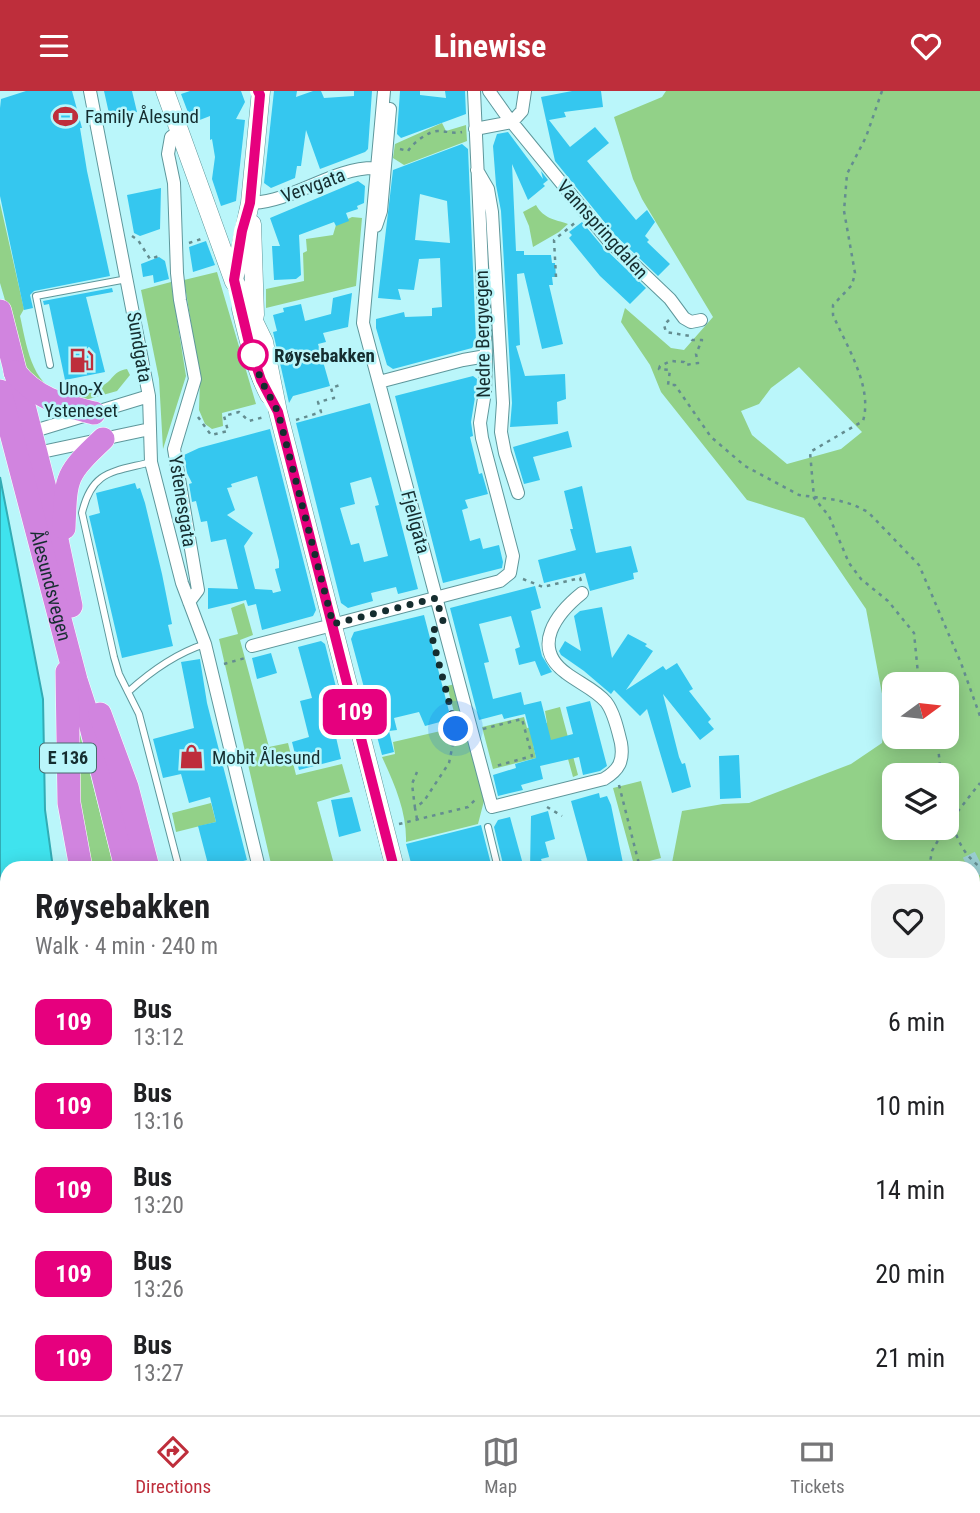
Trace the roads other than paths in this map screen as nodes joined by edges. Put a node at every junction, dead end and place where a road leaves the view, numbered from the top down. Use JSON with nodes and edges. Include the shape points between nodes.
{"nodes":[{"id":1,"x":89,"y":91,"type":"edge"},
{"id":2,"x":165,"y":91,"type":"edge"},
{"id":3,"x":384,"y":91,"type":"edge"},
{"id":4,"x":392,"y":91,"type":"edge"},
{"id":5,"x":474,"y":91,"type":"edge"},
{"id":6,"x":489,"y":91,"type":"edge"},
{"id":7,"x":525,"y":91,"type":"edge"},
{"id":8,"x":260,"y":92,"type":"edge"},
{"id":9,"x":512,"y":122,"type":"junction"},
{"id":10,"x":475,"y":129,"type":"junction"},
{"id":11,"x":179,"y":131,"type":"junction"},
{"id":12,"x":376,"y":167,"type":"junction"},
{"id":13,"x":477,"y":170,"type":"junction"},
{"id":14,"x":250,"y":203,"type":"junction"},
{"id":15,"x":372,"y":235,"type":"junction"},
{"id":16,"x":127,"y":279,"type":"junction"},
{"id":17,"x":234,"y":280,"type":"junction"},
{"id":18,"x":0,"y":311,"type":"edge"},
{"id":19,"x":701,"y":320,"type":"dead end"},
{"id":20,"x":256,"y":322,"type":"junction"},
{"id":21,"x":486,"y":356,"type":"junction"},
{"id":22,"x":50,"y":365,"type":"dead end"},
{"id":23,"x":15,"y":372,"type":"junction"},
{"id":24,"x":379,"y":382,"type":"junction"},
{"id":25,"x":0,"y":391,"type":"edge"},
{"id":26,"x":149,"y":396,"type":"junction"},
{"id":27,"x":278,"y":413,"type":"junction"},
{"id":28,"x":94,"y":414,"type":"junction"},
{"id":29,"x":150,"y":429,"type":"junction"},
{"id":30,"x":103,"y":439,"type":"junction"},
{"id":31,"x":27,"y":444,"type":"junction"},
{"id":32,"x":151,"y":463,"type":"junction"},
{"id":33,"x":518,"y":493,"type":"dead end"},
{"id":34,"x":61,"y":552,"type":"junction"},
{"id":35,"x":582,"y":593,"type":"dead end"},
{"id":36,"x":436,"y":598,"type":"junction"},
{"id":37,"x":189,"y":602,"type":"junction"},
{"id":38,"x":333,"y":624,"type":"junction"},
{"id":39,"x":205,"y":644,"type":"junction"},
{"id":40,"x":69,"y":647,"type":"junction"},
{"id":41,"x":252,"y":651,"type":"road end"},
{"id":42,"x":85,"y":678,"type":"junction"},
{"id":43,"x":128,"y":692,"type":"junction"},
{"id":44,"x":90,"y":723,"type":"junction"},
{"id":45,"x":488,"y":827,"type":"dead end"},
{"id":46,"x":80,"y":861,"type":"edge"},
{"id":47,"x":124,"y":861,"type":"edge"},
{"id":48,"x":146,"y":861,"type":"edge"},
{"id":49,"x":177,"y":861,"type":"edge"},
{"id":50,"x":257,"y":861,"type":"edge"},
{"id":51,"x":392,"y":861,"type":"edge"},
{"id":52,"x":496,"y":861,"type":"edge"}],
"edges":[{"from":1,"to":16,"type":"street","name":"Sundgata"},
{"from":2,"to":11,"type":"main road"},
{"from":3,"to":12,"type":"street","name":"Fjellgata"},
{"from":4,"to":15,"type":"street","name":"Fjellgata","via":[[381,211]]},
{"from":5,"to":10,"type":"street","name":"Nedre Bergvegen"},
{"from":6,"to":9,"type":"street","name":"Vannspringdalen"},
{"from":7,"to":9,"type":"street","via":[[522,111]]},
{"from":8,"to":14,"type":"main road"},
{"from":9,"to":10,"type":"street"},
{"from":9,"to":19,"type":"street","name":"Vannspringdalen","via":[[623,255],[684,318]]},
{"from":10,"to":13,"type":"street","name":"Nedre Bergvegen"},
{"from":11,"to":17,"type":"main road"},
{"from":11,"to":37,"type":"street","name":"Ystenesgata","via":[[171,137],[168,154],[174,183],[180,300],[195,379],[174,449],[198,590]]},
{"from":12,"to":14,"type":"street","name":"Vervgata","via":[[354,170],[268,202]]},
{"from":12,"to":15,"type":"street","name":"Fjellgata"},
{"from":13,"to":21,"type":"street","name":"Nedre Bergvegen"},
{"from":13,"to":33,"type":"street","via":[[488,189],[492,212],[501,432]]},
{"from":14,"to":17,"type":"main road"},
{"from":14,"to":20,"type":"main road"},
{"from":15,"to":24,"type":"street","name":"Fjellgata","via":[[363,323]]},
{"from":16,"to":22,"type":"lane","via":[[36,296]]},
{"from":16,"to":26,"type":"street","name":"Sundgata"},
{"from":17,"to":20,"type":"main road"},
{"from":17,"to":27,"type":"main road","via":[[261,380]]},
{"from":18,"to":23,"type":"highway","name":"Ålesundsvegen","number":"E 136"},
{"from":20,"to":27,"type":"main road","via":[[269,357]]},
{"from":21,"to":24,"type":"street"},
{"from":21,"to":36,"type":"street","name":"Nedre Bergvegen","via":[[480,423],[513,556],[510,573],[500,581]]},
{"from":23,"to":28,"type":"highway","via":[[46,399]]},
{"from":23,"to":31,"type":"highway","name":"Ålesundsvegen","number":"E 136"},
{"from":24,"to":36,"type":"street","name":"Fjellgata"},
{"from":25,"to":31,"type":"highway","name":"Ålesundsvegen","number":"E 136"},
{"from":26,"to":28,"type":"street"},
{"from":26,"to":29,"type":"street","name":"Sundgata"},
{"from":27,"to":38,"type":"main road"},
{"from":28,"to":31,"type":"street"},
{"from":29,"to":30,"type":"street"},
{"from":29,"to":32,"type":"street","name":"Sundgata"},
{"from":30,"to":31,"type":"street"},
{"from":30,"to":34,"type":"highway","number":"E 136","via":[[77,464],[65,489]]},
{"from":31,"to":34,"type":"highway","name":"Ålesundsvegen","number":"E 136"},
{"from":31,"to":40,"type":"highway","name":"Ålesundsvegen","number":"E 136"},
{"from":32,"to":37,"type":"street","name":"Sundgata"},
{"from":32,"to":43,"type":"lane","via":[[110,473],[94,483],[82,513],[114,657]]},
{"from":34,"to":42,"type":"highway","name":"Ålesundsvegen","number":"E 136"},
{"from":35,"to":36,"type":"street","name":"Fjellgata","via":[[555,623],[549,645],[561,670],[608,704],[622,750],[618,768],[604,779],[492,807]]},
{"from":36,"to":38,"type":"street"},
{"from":37,"to":39,"type":"street"},
{"from":38,"to":41,"type":"street"},
{"from":38,"to":51,"type":"main road"},
{"from":39,"to":43,"type":"lane","via":[[155,669]]},
{"from":39,"to":50,"type":"street"},
{"from":40,"to":44,"type":"highway","name":"Ålesundsvegen","number":"E 136"},
{"from":40,"to":46,"type":"highway","number":"E 136","via":[[69,803]]},
{"from":42,"to":44,"type":"highway","name":"Ålesundsvegen","number":"E 136"},
{"from":42,"to":48,"type":"highway","number":"E 136","via":[[121,766]]},
{"from":43,"to":49,"type":"lane","via":[[139,714]]},
{"from":44,"to":47,"type":"highway","name":"Ålesundsvegen","number":"E 136"},
{"from":45,"to":52,"type":"lane"}]}
